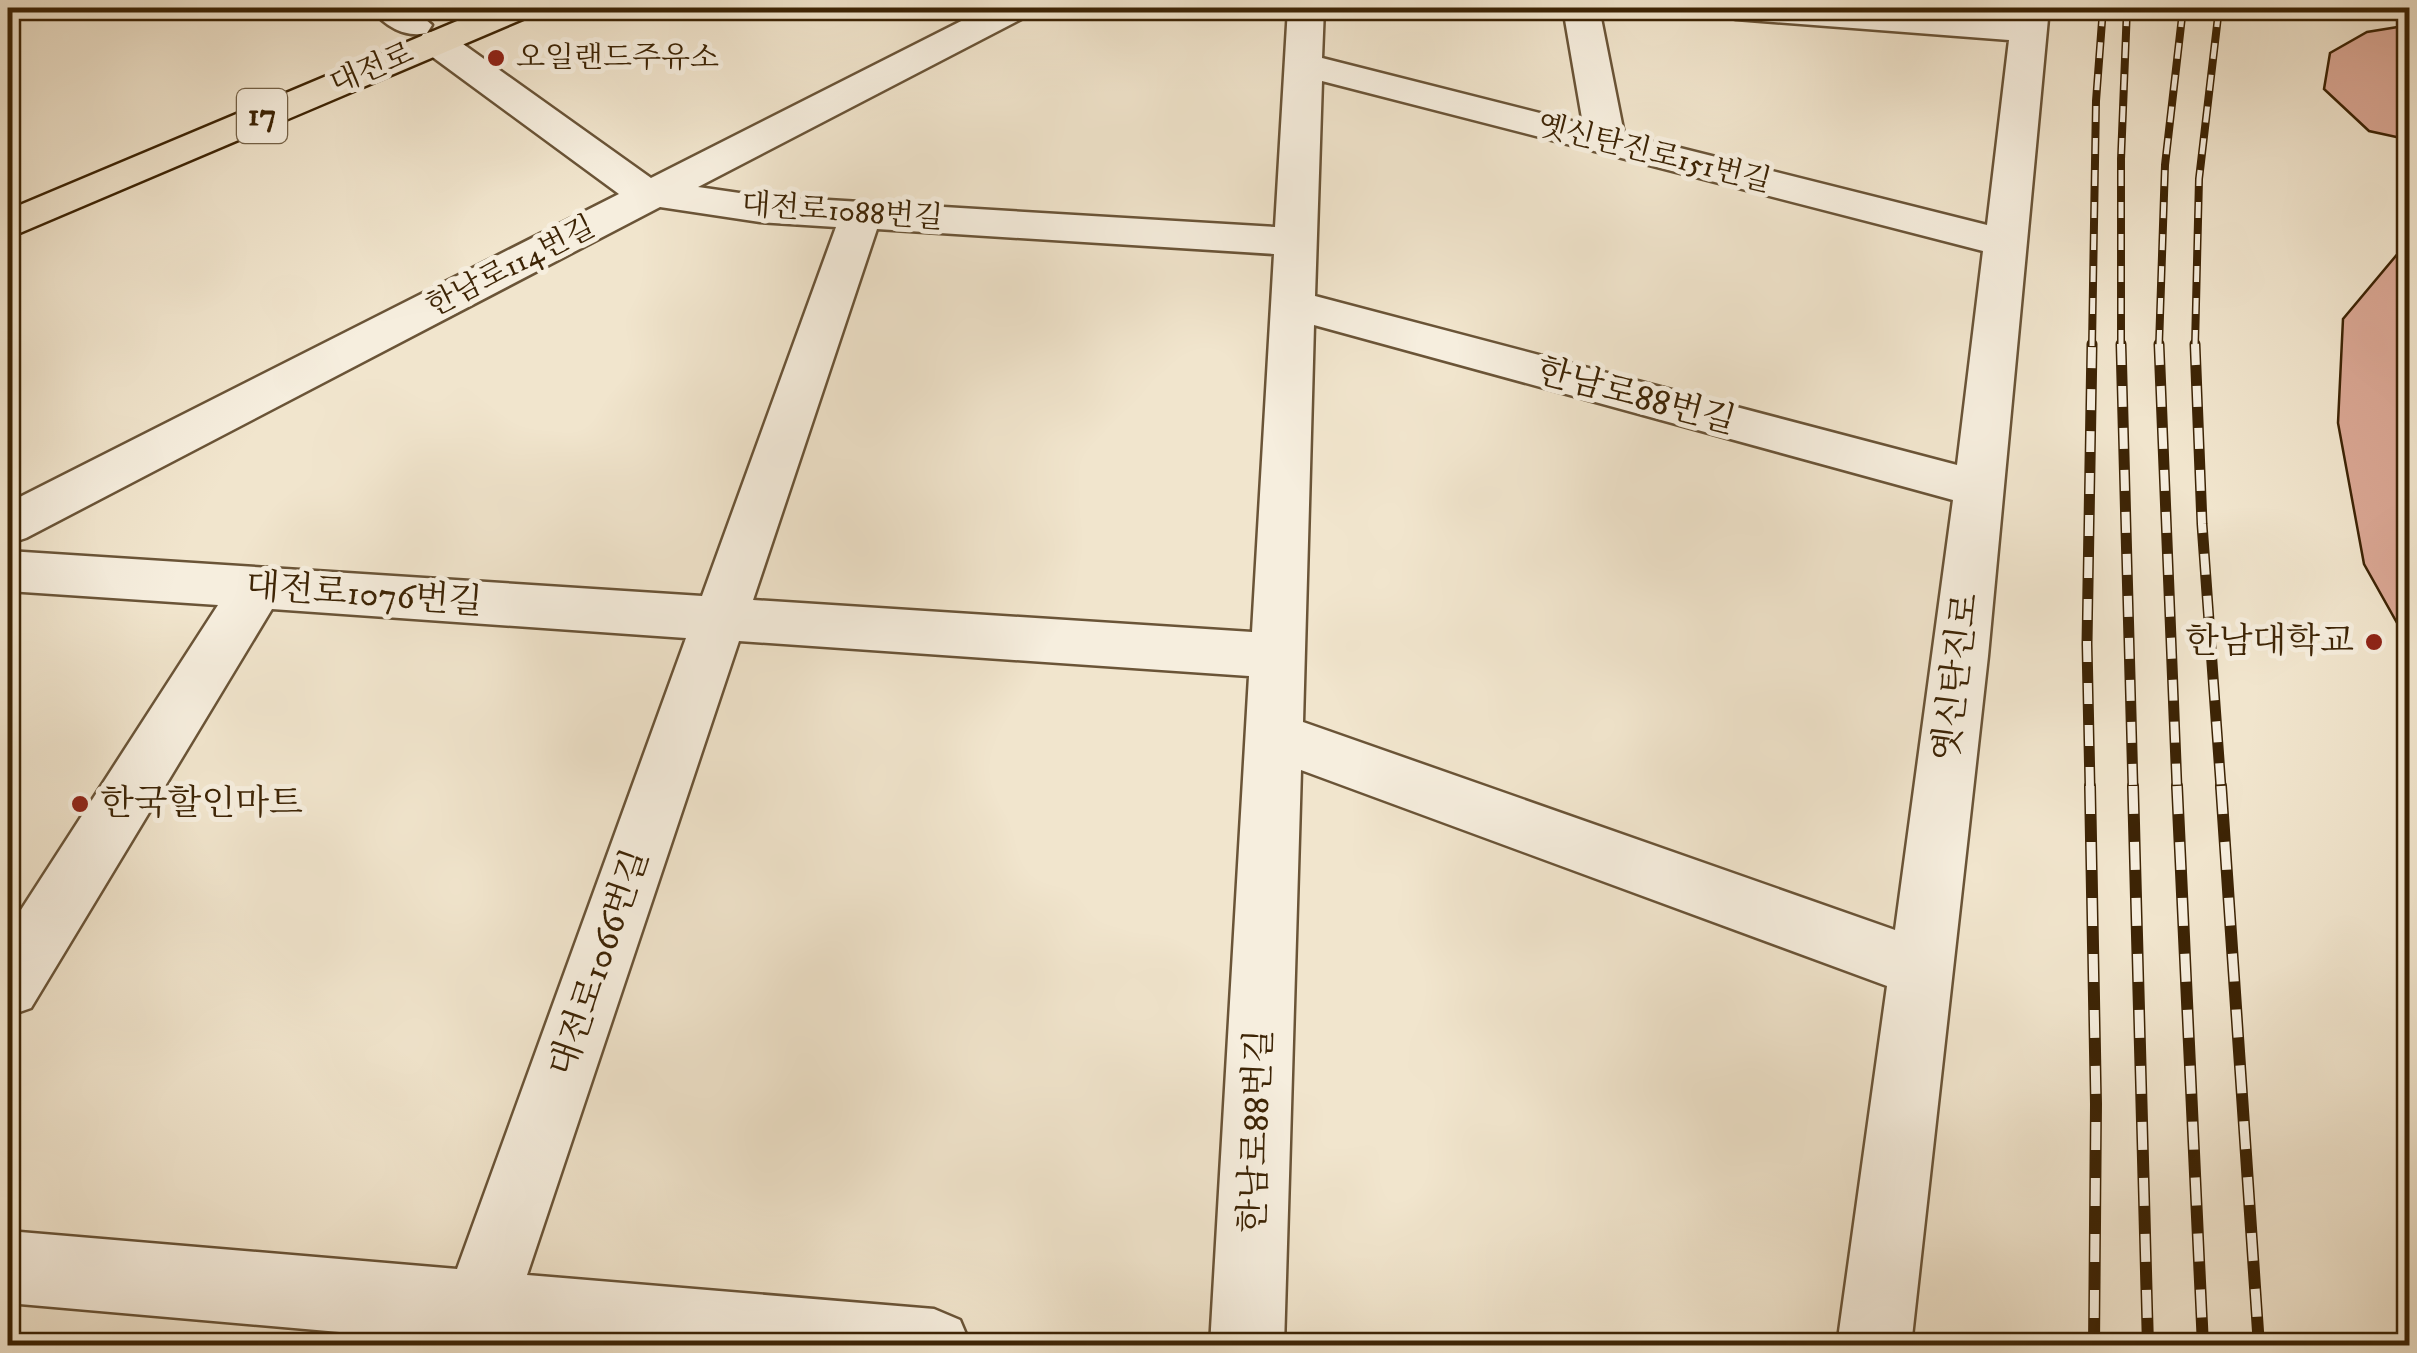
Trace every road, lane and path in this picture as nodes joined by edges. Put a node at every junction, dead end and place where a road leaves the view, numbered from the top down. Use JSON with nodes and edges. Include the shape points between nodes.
{"nodes":[{"id":1,"x":516,"y":8,"type":"edge"},
{"id":2,"x":1014,"y":8,"type":"edge"},
{"id":3,"x":1306,"y":8,"type":"edge"},
{"id":4,"x":1581,"y":8,"type":"edge"},
{"id":5,"x":1736,"y":8,"type":"edge"},
{"id":6,"x":2029,"y":19,"type":"edge"},
{"id":7,"x":424,"y":20,"type":"edge"},
{"id":8,"x":1304,"y":65,"type":"junction"},
{"id":9,"x":1606,"y":142,"type":"junction"},
{"id":10,"x":654,"y":194,"type":"junction"},
{"id":11,"x":8,"y":195,"type":"edge"},
{"id":12,"x":862,"y":214,"type":"junction"},
{"id":13,"x":8,"y":225,"type":"edge"},
{"id":14,"x":1296,"y":242,"type":"junction"},
{"id":15,"x":2005,"y":243,"type":"junction"},
{"id":16,"x":1293,"y":305,"type":"junction"},
{"id":17,"x":1978,"y":489,"type":"junction"},
{"id":18,"x":8,"y":525,"type":"edge"},
{"id":19,"x":8,"y":571,"type":"edge"},
{"id":20,"x":257,"y":588,"type":"junction"},
{"id":21,"x":720,"y":619,"type":"junction"},
{"id":22,"x":1277,"y":656,"type":"junction"},
{"id":23,"x":1274,"y":736,"type":"junction"},
{"id":24,"x":1922,"y":969,"type":"junction"},
{"id":25,"x":8,"y":986,"type":"edge"},
{"id":26,"x":8,"y":1267,"type":"edge"},
{"id":27,"x":480,"y":1306,"type":"junction"},
{"id":28,"x":934,"y":1346,"type":"edge"},
{"id":29,"x":1247,"y":1346,"type":"edge"},
{"id":30,"x":1874,"y":1346,"type":"edge"}],
"edges":[{"from":1,"to":7,"type":"main road","name":"대전로","number":"17"},
{"from":2,"to":10,"type":"street","name":"한남로114번길"},
{"from":3,"to":8,"type":"street","name":"한남로88번길"},
{"from":4,"to":9,"type":"street"},
{"from":5,"to":6,"type":"street"},
{"from":6,"to":15,"type":"street","name":"옛신탄진로"},
{"from":7,"to":10,"type":"street","name":"대전로1088번길","via":[[628,183]]},
{"from":7,"to":11,"type":"main road","name":"대전로","number":"17"},
{"from":7,"to":13,"type":"main road","name":"대전로","number":"17"},
{"from":8,"to":9,"type":"street","name":"옛신탄진로151번길"},
{"from":8,"to":14,"type":"street","name":"한남로88번길"},
{"from":9,"to":15,"type":"street","name":"옛신탄진로151번길"},
{"from":10,"to":12,"type":"street","name":"대전로1088번길"},
{"from":10,"to":18,"type":"street","name":"한남로114번길"},
{"from":12,"to":14,"type":"street","name":"대전로1088번길"},
{"from":12,"to":21,"type":"street"},
{"from":14,"to":16,"type":"street","name":"한남로88번길"},
{"from":15,"to":17,"type":"street","name":"옛신탄진로"},
{"from":16,"to":17,"type":"street","name":"한남로88번길"},
{"from":16,"to":22,"type":"street","name":"한남로88번길"},
{"from":17,"to":24,"type":"street","name":"옛신탄진로"},
{"from":19,"to":20,"type":"street","name":"대전로1076번길"},
{"from":20,"to":21,"type":"street","name":"대전로1076번길"},
{"from":20,"to":25,"type":"street"},
{"from":21,"to":22,"type":"street","name":"대전로1076번길"},
{"from":21,"to":27,"type":"street","name":"대전로1066번길"},
{"from":22,"to":23,"type":"street","name":"한남로88번길"},
{"from":23,"to":24,"type":"street"},
{"from":23,"to":29,"type":"street","name":"한남로88번길"},
{"from":24,"to":30,"type":"street","name":"옛신탄진로"},
{"from":26,"to":27,"type":"street"},
{"from":27,"to":28,"type":"street"}]}
